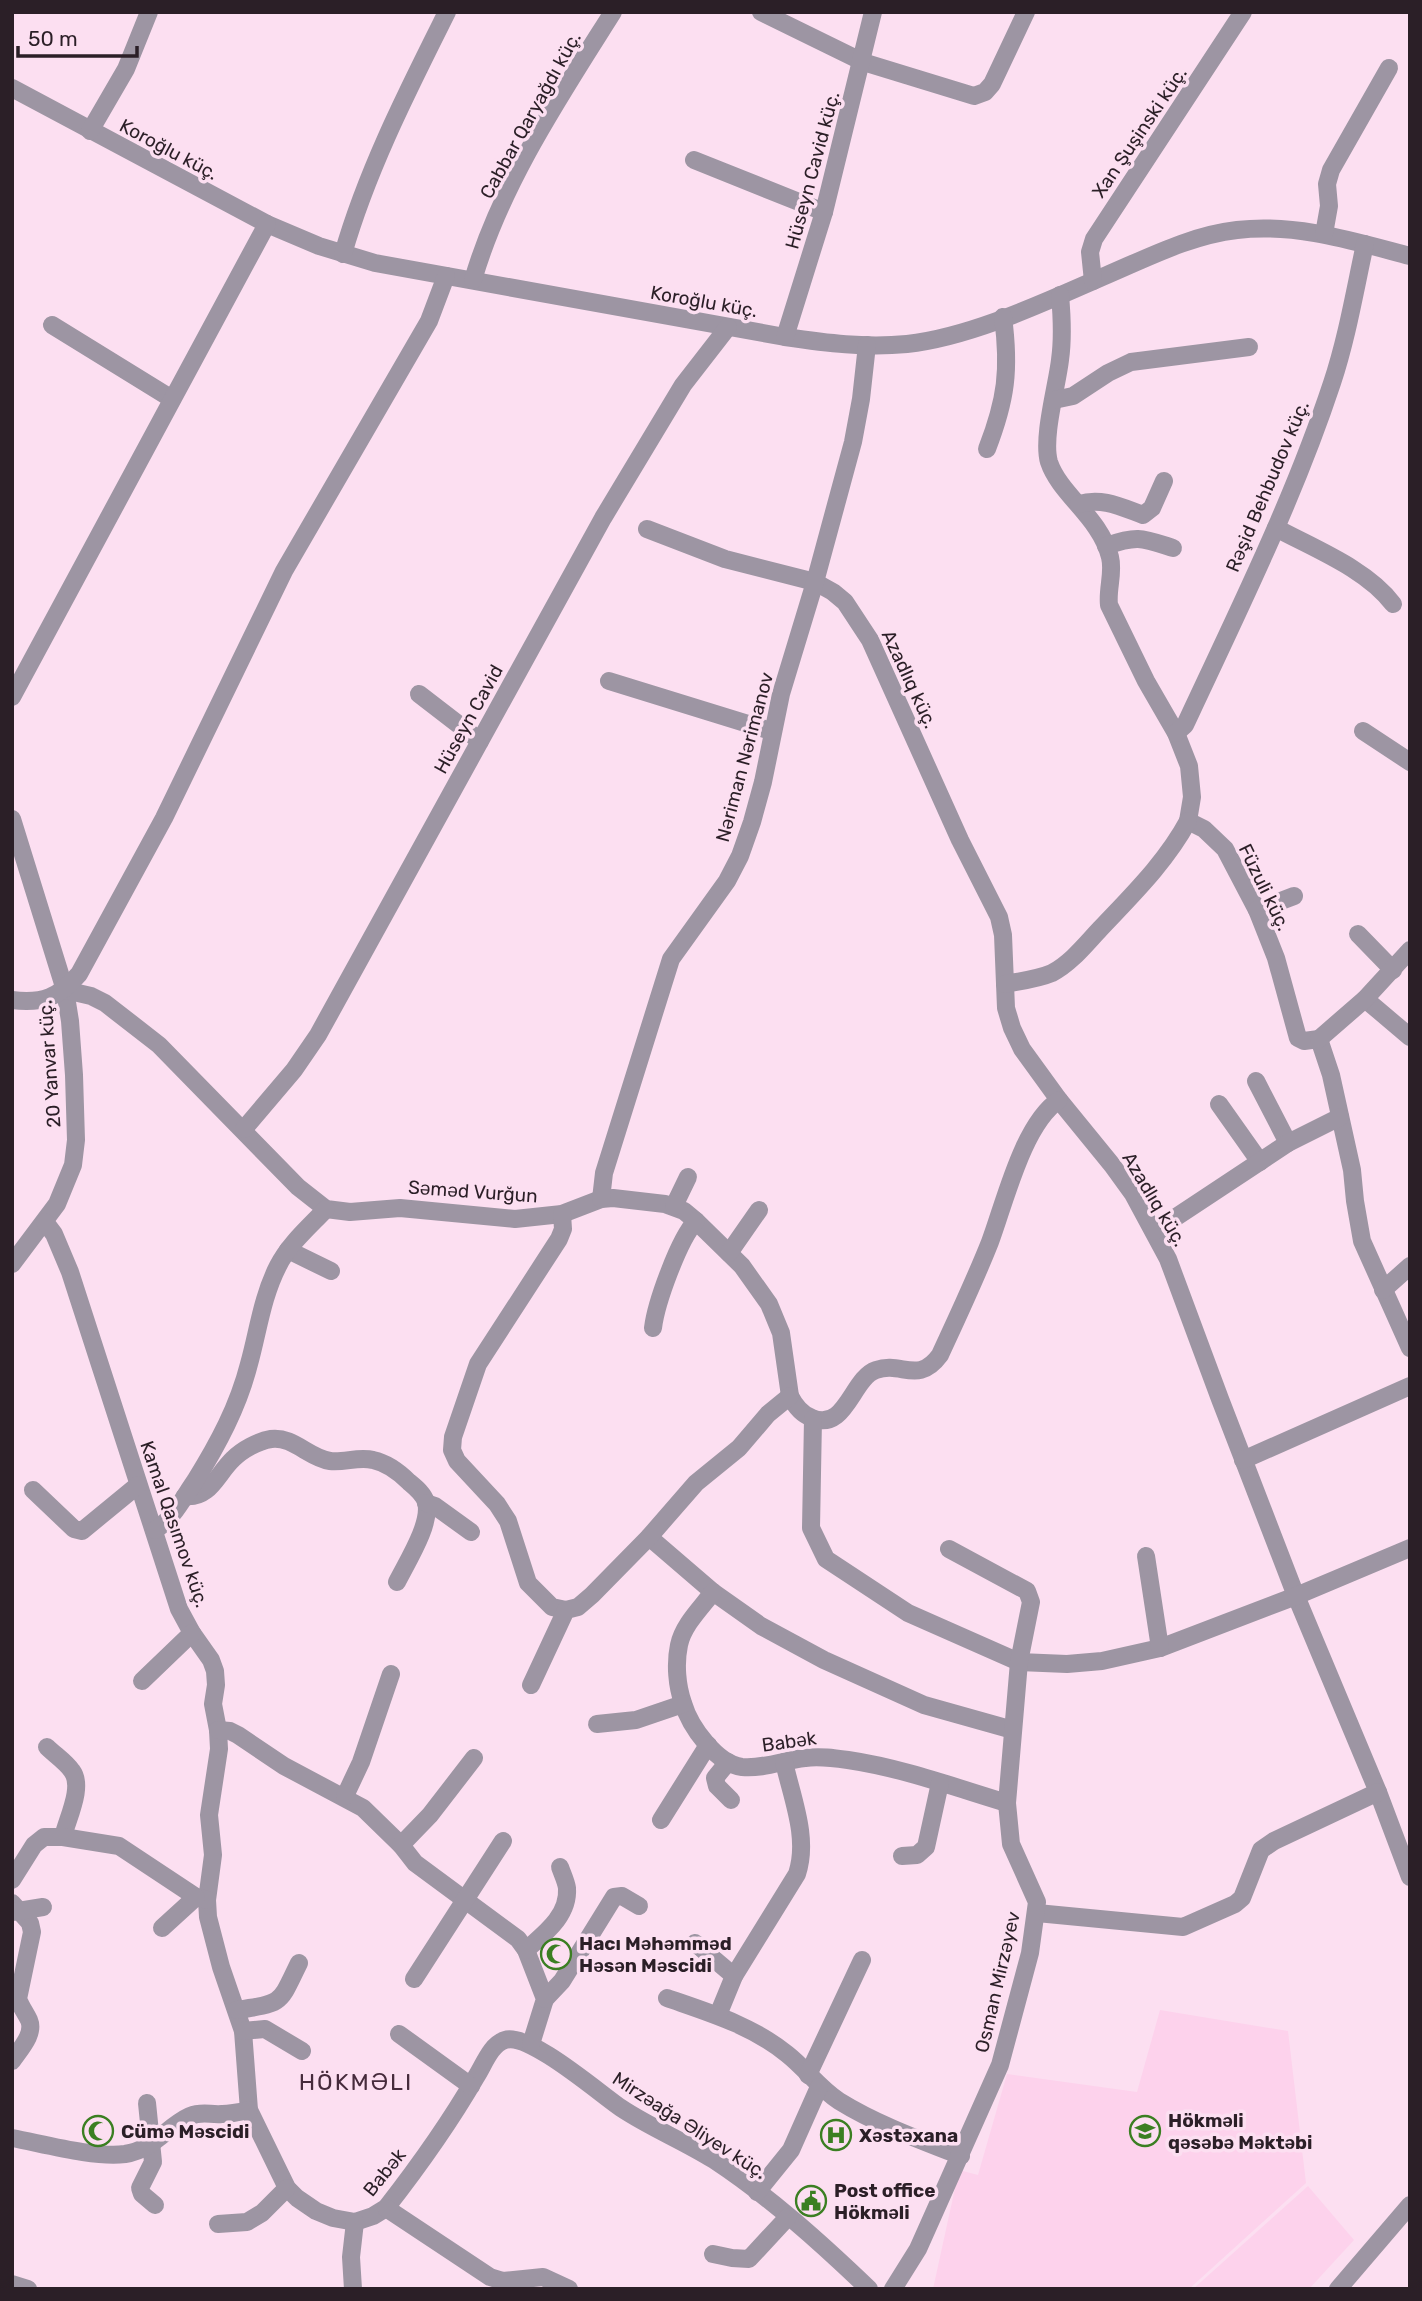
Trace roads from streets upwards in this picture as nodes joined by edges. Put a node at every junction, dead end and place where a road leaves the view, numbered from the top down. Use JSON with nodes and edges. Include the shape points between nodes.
{"nodes":[{"id":1,"x":149,"y":12,"type":"edge"},
{"id":2,"x":447,"y":12,"type":"edge"},
{"id":3,"x":613,"y":12,"type":"edge"},
{"id":4,"x":761,"y":12,"type":"edge"},
{"id":5,"x":873,"y":12,"type":"edge"},
{"id":6,"x":1026,"y":12,"type":"edge"},
{"id":7,"x":1243,"y":12,"type":"edge"},
{"id":8,"x":863,"y":62,"type":"junction"},
{"id":9,"x":1389,"y":68,"type":"dead end"},
{"id":10,"x":12,"y":88,"type":"edge"},
{"id":11,"x":90,"y":131,"type":"junction"},
{"id":12,"x":694,"y":160,"type":"dead end"},
{"id":13,"x":824,"y":212,"type":"junction"},
{"id":14,"x":267,"y":224,"type":"junction"},
{"id":15,"x":1324,"y":234,"type":"junction"},
{"id":16,"x":1365,"y":244,"type":"junction"},
{"id":17,"x":343,"y":254,"type":"junction"},
{"id":18,"x":1410,"y":256,"type":"edge"},
{"id":19,"x":446,"y":276,"type":"junction"},
{"id":20,"x":474,"y":280,"type":"junction"},
{"id":21,"x":1093,"y":281,"type":"junction"},
{"id":22,"x":1060,"y":295,"type":"junction"},
{"id":23,"x":1003,"y":317,"type":"junction"},
{"id":24,"x":52,"y":325,"type":"dead end"},
{"id":25,"x":728,"y":327,"type":"junction"},
{"id":26,"x":785,"y":337,"type":"junction"},
{"id":27,"x":867,"y":345,"type":"junction"},
{"id":28,"x":1250,"y":347,"type":"dead end"},
{"id":29,"x":172,"y":400,"type":"junction"},
{"id":30,"x":1054,"y":400,"type":"junction"},
{"id":31,"x":988,"y":449,"type":"dead end"},
{"id":32,"x":1164,"y":481,"type":"dead end"},
{"id":33,"x":1079,"y":504,"type":"junction"},
{"id":34,"x":1276,"y":528,"type":"junction"},
{"id":35,"x":647,"y":530,"type":"dead end"},
{"id":36,"x":1106,"y":546,"type":"junction"},
{"id":37,"x":1173,"y":548,"type":"dead end"},
{"id":38,"x":815,"y":582,"type":"junction"},
{"id":39,"x":1393,"y":604,"type":"dead end"},
{"id":40,"x":609,"y":681,"type":"dead end"},
{"id":41,"x":419,"y":694,"type":"dead end"},
{"id":42,"x":12,"y":697,"type":"edge"},
{"id":43,"x":771,"y":731,"type":"junction"},
{"id":44,"x":1363,"y":731,"type":"dead end"},
{"id":45,"x":1176,"y":733,"type":"junction"},
{"id":46,"x":480,"y":741,"type":"junction"},
{"id":47,"x":1410,"y":762,"type":"edge"},
{"id":48,"x":12,"y":819,"type":"edge"},
{"id":49,"x":1188,"y":821,"type":"junction"},
{"id":50,"x":1294,"y":896,"type":"dead end"},
{"id":51,"x":1257,"y":910,"type":"junction"},
{"id":52,"x":1358,"y":934,"type":"dead end"},
{"id":53,"x":1410,"y":950,"type":"edge"},
{"id":54,"x":1393,"y":970,"type":"junction"},
{"id":55,"x":1005,"y":984,"type":"junction"},
{"id":56,"x":65,"y":990,"type":"junction"},
{"id":57,"x":1365,"y":999,"type":"junction"},
{"id":58,"x":12,"y":1000,"type":"edge"},
{"id":59,"x":1410,"y":1038,"type":"edge"},
{"id":60,"x":1319,"y":1039,"type":"junction"},
{"id":61,"x":1256,"y":1081,"type":"dead end"},
{"id":62,"x":1059,"y":1100,"type":"junction"},
{"id":63,"x":1219,"y":1104,"type":"dead end"},
{"id":64,"x":1340,"y":1117,"type":"junction"},
{"id":65,"x":244,"y":1129,"type":"junction"},
{"id":66,"x":1288,"y":1143,"type":"junction"},
{"id":67,"x":1260,"y":1162,"type":"junction"},
{"id":68,"x":688,"y":1177,"type":"dead end"},
{"id":69,"x":601,"y":1199,"type":"junction"},
{"id":70,"x":674,"y":1206,"type":"junction"},
{"id":71,"x":326,"y":1209,"type":"junction"},
{"id":72,"x":759,"y":1210,"type":"dead end"},
{"id":73,"x":562,"y":1214,"type":"junction"},
{"id":74,"x":696,"y":1221,"type":"junction"},
{"id":75,"x":45,"y":1222,"type":"junction"},
{"id":76,"x":1155,"y":1231,"type":"junction"},
{"id":77,"x":288,"y":1250,"type":"junction"},
{"id":78,"x":729,"y":1253,"type":"junction"},
{"id":79,"x":12,"y":1264,"type":"edge"},
{"id":80,"x":1410,"y":1266,"type":"edge"},
{"id":81,"x":331,"y":1271,"type":"dead end"},
{"id":82,"x":1383,"y":1290,"type":"junction"},
{"id":83,"x":653,"y":1328,"type":"dead end"},
{"id":84,"x":1410,"y":1348,"type":"edge"},
{"id":85,"x":1410,"y":1386,"type":"edge"},
{"id":86,"x":790,"y":1396,"type":"junction"},
{"id":87,"x":813,"y":1419,"type":"junction"},
{"id":88,"x":215,"y":1448,"type":"junction"},
{"id":89,"x":233,"y":1458,"type":"junction"},
{"id":90,"x":1243,"y":1460,"type":"junction"},
{"id":91,"x":138,"y":1485,"type":"junction"},
{"id":92,"x":33,"y":1490,"type":"dead end"},
{"id":93,"x":185,"y":1496,"type":"junction"},
{"id":94,"x":426,"y":1503,"type":"junction"},
{"id":95,"x":155,"y":1530,"type":"junction"},
{"id":96,"x":471,"y":1532,"type":"dead end"},
{"id":97,"x":649,"y":1537,"type":"junction"},
{"id":98,"x":1410,"y":1548,"type":"edge"},
{"id":99,"x":949,"y":1549,"type":"dead end"},
{"id":100,"x":1146,"y":1556,"type":"dead end"},
{"id":101,"x":397,"y":1581,"type":"dead end"},
{"id":102,"x":713,"y":1592,"type":"junction"},
{"id":103,"x":1296,"y":1596,"type":"junction"},
{"id":104,"x":566,"y":1610,"type":"junction"},
{"id":105,"x":191,"y":1633,"type":"junction"},
{"id":106,"x":1160,"y":1648,"type":"junction"},
{"id":107,"x":1018,"y":1662,"type":"junction"},
{"id":108,"x":391,"y":1674,"type":"dead end"},
{"id":109,"x":142,"y":1681,"type":"dead end"},
{"id":110,"x":531,"y":1685,"type":"dead end"},
{"id":111,"x":683,"y":1704,"type":"junction"},
{"id":112,"x":597,"y":1724,"type":"dead end"},
{"id":113,"x":219,"y":1730,"type":"junction"},
{"id":114,"x":1013,"y":1730,"type":"junction"},
{"id":115,"x":708,"y":1745,"type":"junction"},
{"id":116,"x":47,"y":1747,"type":"dead end"},
{"id":117,"x":474,"y":1758,"type":"dead end"},
{"id":118,"x":728,"y":1762,"type":"junction"},
{"id":119,"x":784,"y":1762,"type":"junction"},
{"id":120,"x":940,"y":1783,"type":"junction"},
{"id":121,"x":1378,"y":1792,"type":"junction"},
{"id":122,"x":345,"y":1796,"type":"junction"},
{"id":123,"x":731,"y":1800,"type":"dead end"},
{"id":124,"x":1007,"y":1803,"type":"junction"},
{"id":125,"x":661,"y":1820,"type":"dead end"},
{"id":126,"x":63,"y":1837,"type":"junction"},
{"id":127,"x":503,"y":1840,"type":"dead end"},
{"id":128,"x":401,"y":1845,"type":"junction"},
{"id":129,"x":902,"y":1856,"type":"dead end"},
{"id":130,"x":560,"y":1867,"type":"dead end"},
{"id":131,"x":1410,"y":1877,"type":"edge"},
{"id":132,"x":12,"y":1880,"type":"edge"},
{"id":133,"x":202,"y":1898,"type":"junction"},
{"id":134,"x":467,"y":1899,"type":"junction"},
{"id":135,"x":639,"y":1906,"type":"dead end"},
{"id":136,"x":43,"y":1907,"type":"dead end"},
{"id":137,"x":14,"y":1908,"type":"edge"},
{"id":138,"x":1037,"y":1913,"type":"junction"},
{"id":139,"x":162,"y":1928,"type":"dead end"},
{"id":140,"x":695,"y":1943,"type":"dead end"},
{"id":141,"x":526,"y":1950,"type":"junction"},
{"id":142,"x":862,"y":1960,"type":"dead end"},
{"id":143,"x":299,"y":1963,"type":"dead end"},
{"id":144,"x":734,"y":1976,"type":"junction"},
{"id":145,"x":414,"y":1979,"type":"dead end"},
{"id":146,"x":667,"y":1998,"type":"dead end"},
{"id":147,"x":545,"y":1999,"type":"junction"},
{"id":148,"x":237,"y":2010,"type":"junction"},
{"id":149,"x":718,"y":2015,"type":"junction"},
{"id":150,"x":243,"y":2031,"type":"junction"},
{"id":151,"x":399,"y":2034,"type":"dead end"},
{"id":152,"x":510,"y":2039,"type":"joint"},
{"id":153,"x":531,"y":2045,"type":"junction"},
{"id":154,"x":302,"y":2051,"type":"dead end"},
{"id":155,"x":12,"y":2061,"type":"edge"},
{"id":156,"x":813,"y":2081,"type":"junction"},
{"id":157,"x":471,"y":2086,"type":"junction"},
{"id":158,"x":147,"y":2103,"type":"dead end"},
{"id":159,"x":249,"y":2110,"type":"junction"},
{"id":160,"x":12,"y":2138,"type":"edge"},
{"id":161,"x":151,"y":2146,"type":"junction"},
{"id":162,"x":961,"y":2157,"type":"junction"},
{"id":163,"x":287,"y":2188,"type":"junction"},
{"id":164,"x":757,"y":2192,"type":"junction"},
{"id":165,"x":155,"y":2205,"type":"dead end"},
{"id":166,"x":1410,"y":2205,"type":"edge"},
{"id":167,"x":386,"y":2208,"type":"junction"},
{"id":168,"x":788,"y":2217,"type":"junction"},
{"id":169,"x":355,"y":2222,"type":"junction"},
{"id":170,"x":218,"y":2224,"type":"dead end"},
{"id":171,"x":713,"y":2254,"type":"dead end"},
{"id":172,"x":530,"y":2283,"type":"edge"},
{"id":173,"x":12,"y":2284,"type":"edge"},
{"id":174,"x":28,"y":2289,"type":"edge"},
{"id":175,"x":354,"y":2289,"type":"edge"},
{"id":176,"x":569,"y":2289,"type":"edge"},
{"id":177,"x":869,"y":2289,"type":"edge"},
{"id":178,"x":893,"y":2289,"type":"edge"},
{"id":179,"x":1338,"y":2289,"type":"edge"}],
"edges":[{"from":1,"to":11,"type":"street","via":[[126,69]]},
{"from":2,"to":17,"type":"street","via":[[379,157]]},
{"from":3,"to":20,"type":"street","name":"Cabbar Qaryağdı küç.","via":[[524,160],[493,224]]},
{"from":4,"to":8,"type":"street"},
{"from":5,"to":8,"type":"street","name":"Hüseyn Cavid küç."},
{"from":6,"to":8,"type":"street","via":[[992,84],[974,96]]},
{"from":7,"to":21,"type":"street","name":"Xan Şuşinski küç.","via":[[1094,239],[1090,252]]},
{"from":8,"to":13,"type":"street","name":"Hüseyn Cavid küç."},
{"from":9,"to":15,"type":"street","via":[[1331,170]]},
{"from":10,"to":11,"type":"street","name":"Koroğlu küç."},
{"from":11,"to":14,"type":"street","name":"Koroğlu küç."},
{"from":12,"to":13,"type":"street"},
{"from":13,"to":26,"type":"street","name":"Hüseyn Cavid küç."},
{"from":14,"to":17,"type":"street","name":"Koroğlu küç."},
{"from":14,"to":29,"type":"street"},
{"from":15,"to":16,"type":"street","name":"Koroğlu küç."},
{"from":15,"to":21,"type":"street","name":"Koroğlu küç.","via":[[1259,228],[1222,232]]},
{"from":16,"to":18,"type":"street","name":"Koroğlu küç."},
{"from":16,"to":34,"type":"street","name":"Rəşid Behbudov küç.","via":[[1332,383]]},
{"from":17,"to":19,"type":"street","name":"Koroğlu küç."},
{"from":19,"to":20,"type":"street","name":"Koroğlu küç."},
{"from":19,"to":56,"type":"street","via":[[429,321],[284,571],[164,818],[79,974]]},
{"from":20,"to":25,"type":"street","name":"Koroğlu küç."},
{"from":21,"to":22,"type":"street","name":"Koroğlu küç."},
{"from":22,"to":23,"type":"street","name":"Koroğlu küç."},
{"from":22,"to":30,"type":"street","via":[[1061,357]]},
{"from":23,"to":27,"type":"street","name":"Koroğlu küç.","via":[[909,343]]},
{"from":23,"to":31,"type":"street","via":[[1007,374],[1002,410]]},
{"from":24,"to":29,"type":"street"},
{"from":25,"to":26,"type":"street","name":"Koroğlu küç."},
{"from":25,"to":46,"type":"street","name":"Hüseyn Cavid","via":[[683,385],[603,518]]},
{"from":26,"to":27,"type":"street","name":"Koroğlu küç."},
{"from":27,"to":38,"type":"street","name":"Nəriman Nərimanov","via":[[853,442]]},
{"from":28,"to":30,"type":"street","via":[[1131,362],[1073,396]]},
{"from":29,"to":42,"type":"street"},
{"from":30,"to":33,"type":"street","via":[[1049,462]]},
{"from":32,"to":33,"type":"street","via":[[1152,508],[1143,515],[1094,499]]},
{"from":33,"to":36,"type":"street"},
{"from":34,"to":39,"type":"street","via":[[1360,574],[1383,590]]},
{"from":34,"to":45,"type":"street","name":"Rəşid Behbudov küç.","via":[[1185,724]]},
{"from":35,"to":38,"type":"street","name":"Azadlıq küç.","via":[[725,559]]},
{"from":36,"to":37,"type":"street","via":[[1141,537]]},
{"from":36,"to":45,"type":"street","via":[[1112,572],[1108,605]]},
{"from":38,"to":43,"type":"street","name":"Nəriman Nərimanov"},
{"from":38,"to":55,"type":"street","name":"Azadlıq küç.","via":[[845,602],[870,640],[999,917]]},
{"from":40,"to":43,"type":"street"},
{"from":41,"to":46,"type":"street"},
{"from":43,"to":69,"type":"street","name":"Nəriman Nərimanov","via":[[763,782],[740,856],[670,959],[604,1173]]},
{"from":44,"to":47,"type":"street"},
{"from":45,"to":49,"type":"street","via":[[1189,766],[1192,797]]},
{"from":46,"to":65,"type":"street","name":"Hüseyn Cavid","via":[[318,1035]]},
{"from":48,"to":56,"type":"street","name":"20 Yanvar küç."},
{"from":49,"to":51,"type":"street","name":"Füzuli küç.","via":[[1225,849]]},
{"from":49,"to":55,"type":"street","via":[[1162,860],[1072,959],[1037,978]]},
{"from":50,"to":51,"type":"street"},
{"from":51,"to":60,"type":"street","name":"Füzuli küç.","via":[[1298,1038]]},
{"from":52,"to":54,"type":"street"},
{"from":53,"to":54,"type":"street"},
{"from":54,"to":57,"type":"street"},
{"from":55,"to":62,"type":"street","name":"Azadlıq küç.","via":[[1012,1028]]},
{"from":56,"to":58,"type":"street","via":[[45,1000]]},
{"from":56,"to":65,"type":"street","via":[[91,996],[121,1014]]},
{"from":56,"to":75,"type":"street","name":"20 Yanvar küç.","via":[[76,1140],[68,1181]]},
{"from":57,"to":59,"type":"street"},
{"from":57,"to":60,"type":"street"},
{"from":60,"to":64,"type":"street"},
{"from":61,"to":66,"type":"street"},
{"from":62,"to":76,"type":"street","name":"Azadlıq küç.","via":[[1112,1165]]},
{"from":62,"to":87,"type":"street","via":[[1047,1108],[1029,1139],[989,1244],[933,1365],[922,1371],[874,1370],[835,1416]]},
{"from":63,"to":67,"type":"street"},
{"from":64,"to":66,"type":"street"},
{"from":64,"to":82,"type":"street","via":[[1362,1241]]},
{"from":65,"to":71,"type":"street","via":[[298,1187]]},
{"from":66,"to":67,"type":"street"},
{"from":67,"to":76,"type":"street"},
{"from":68,"to":70,"type":"street"},
{"from":69,"to":70,"type":"street","name":"Səməd Vurğun"},
{"from":69,"to":73,"type":"street","name":"Səməd Vurğun"},
{"from":70,"to":74,"type":"street","name":"Səməd Vurğun"},
{"from":71,"to":73,"type":"street","name":"Səməd Vurğun","via":[[400,1208],[514,1219]]},
{"from":71,"to":77,"type":"street"},
{"from":72,"to":78,"type":"street"},
{"from":73,"to":104,"type":"street","via":[[559,1239],[478,1364],[452,1450],[508,1521],[528,1583],[552,1607]]},
{"from":74,"to":78,"type":"street","name":"Səməd Vurğun"},
{"from":74,"to":83,"type":"street","via":[[687,1232]]},
{"from":75,"to":79,"type":"street","name":"20 Yanvar küç."},
{"from":75,"to":91,"type":"street","name":"Kamal Qasımov küç.","via":[[63,1251]]},
{"from":76,"to":90,"type":"street","name":"Azadlıq küç."},
{"from":77,"to":81,"type":"street"},
{"from":77,"to":88,"type":"street","via":[[272,1279],[237,1403]]},
{"from":78,"to":86,"type":"street","name":"Səməd Vurğun","via":[[776,1318]]},
{"from":80,"to":82,"type":"street"},
{"from":82,"to":84,"type":"street"},
{"from":85,"to":90,"type":"street"},
{"from":86,"to":87,"type":"street","via":[[800,1411]]},
{"from":86,"to":97,"type":"street","via":[[739,1448],[696,1483]]},
{"from":87,"to":107,"type":"street","via":[[811,1528],[826,1559],[908,1613]]},
{"from":88,"to":89,"type":"street"},
{"from":88,"to":93,"type":"street"},
{"from":89,"to":93,"type":"street","via":[[206,1492]]},
{"from":89,"to":94,"type":"street","via":[[272,1439],[331,1461],[373,1460],[396,1469],[421,1492]]},
{"from":90,"to":103,"type":"street","name":"Azadlıq küç."},
{"from":91,"to":92,"type":"street","via":[[82,1531]]},
{"from":91,"to":95,"type":"street","name":"Kamal Qasımov küç."},
{"from":93,"to":95,"type":"street","via":[[165,1524]]},
{"from":94,"to":96,"type":"street"},
{"from":94,"to":101,"type":"street","via":[[426,1520]]},
{"from":95,"to":105,"type":"street","name":"Kamal Qasımov küç."},
{"from":97,"to":102,"type":"street"},
{"from":97,"to":104,"type":"street","via":[[592,1595]]},
{"from":98,"to":103,"type":"street"},
{"from":99,"to":107,"type":"street","name":"Osman Mirzəyev","via":[[1027,1591],[1031,1602]]},
{"from":100,"to":106,"type":"street"},
{"from":102,"to":111,"type":"street","via":[[680,1642],[676,1664]]},
{"from":102,"to":114,"type":"street","via":[[761,1626],[824,1660],[924,1705]]},
{"from":103,"to":106,"type":"street"},
{"from":103,"to":121,"type":"street","name":"Azadlıq küç."},
{"from":104,"to":110,"type":"street"},
{"from":105,"to":109,"type":"street"},
{"from":105,"to":113,"type":"street","name":"Kamal Qasımov küç.","via":[[215,1671],[213,1704]]},
{"from":106,"to":107,"type":"street","via":[[1102,1661]]},
{"from":107,"to":114,"type":"street","name":"Osman Mirzəyev"},
{"from":108,"to":122,"type":"street"},
{"from":111,"to":112,"type":"street","via":[[636,1720]]},
{"from":111,"to":115,"type":"street"},
{"from":113,"to":122,"type":"street","via":[[238,1735],[284,1766]]},
{"from":113,"to":133,"type":"street","name":"Kamal Qasımov küç.","via":[[209,1815],[213,1855]]},
{"from":114,"to":124,"type":"street","name":"Osman Mirzəyev"},
{"from":115,"to":118,"type":"street"},
{"from":115,"to":125,"type":"street"},
{"from":116,"to":126,"type":"street","via":[[77,1781]]},
{"from":117,"to":128,"type":"street"},
{"from":118,"to":119,"type":"street","name":"Babək","via":[[740,1767]]},
{"from":118,"to":123,"type":"street","via":[[715,1778]]},
{"from":119,"to":120,"type":"street","name":"Babək","via":[[830,1757],[888,1766]]},
{"from":119,"to":144,"type":"street","via":[[802,1859]]},
{"from":120,"to":124,"type":"street","name":"Babək"},
{"from":120,"to":129,"type":"street","via":[[926,1847]]},
{"from":121,"to":131,"type":"street","name":"Azadlıq küç."},
{"from":121,"to":138,"type":"street","via":[[1261,1850],[1242,1898],[1183,1927]]},
{"from":122,"to":128,"type":"street"},
{"from":124,"to":138,"type":"street","name":"Osman Mirzəyev","via":[[1010,1844],[1032,1888]]},
{"from":126,"to":132,"type":"street","via":[[44,1837],[34,1845]]},
{"from":126,"to":133,"type":"street","via":[[119,1846]]},
{"from":127,"to":134,"type":"street"},
{"from":128,"to":134,"type":"street","via":[[415,1863]]},
{"from":130,"to":141,"type":"street","via":[[567,1888],[564,1907]]},
{"from":133,"to":139,"type":"street"},
{"from":133,"to":148,"type":"street","name":"Kamal Qasımov küç."},
{"from":134,"to":141,"type":"street"},
{"from":134,"to":145,"type":"street"},
{"from":135,"to":147,"type":"street","via":[[622,1896],[614,1897],[562,1981]]},
{"from":136,"to":137,"type":"street"},
{"from":137,"to":155,"type":"street","via":[[30,1923],[32,1933],[18,1999],[29,2021],[29,2037]]},
{"from":138,"to":162,"type":"street","name":"Osman Mirzəyev","via":[[1000,2065]]},
{"from":140,"to":144,"type":"street"},
{"from":141,"to":147,"type":"street"},
{"from":142,"to":156,"type":"street"},
{"from":143,"to":148,"type":"street","via":[[282,1997],[271,2005]]},
{"from":144,"to":149,"type":"street"},
{"from":146,"to":149,"type":"street"},
{"from":147,"to":153,"type":"street"},
{"from":148,"to":150,"type":"street","name":"Kamal Qasımov küç."},
{"from":149,"to":156,"type":"street","via":[[748,2027],[788,2055]]},
{"from":150,"to":154,"type":"street","via":[[265,2029]]},
{"from":150,"to":159,"type":"street","name":"Kamal Qasımov küç."},
{"from":151,"to":157,"type":"street"},
{"from":152,"to":153,"type":"street","name":"Mirzəağa Əliyev küç."},
{"from":152,"to":157,"type":"street","name":"Babək","via":[[494,2047]]},
{"from":153,"to":164,"type":"street","name":"Mirzəağa Əliyev küç.","via":[[621,2108],[715,2161]]},
{"from":156,"to":162,"type":"street","via":[[842,2103]]},
{"from":156,"to":164,"type":"street","via":[[791,2150]]},
{"from":157,"to":167,"type":"street","name":"Babək"},
{"from":158,"to":161,"type":"street"},
{"from":159,"to":161,"type":"street","via":[[201,2112],[183,2120]]},
{"from":159,"to":163,"type":"street","name":"Kamal Qasımov küç."},
{"from":160,"to":161,"type":"street","via":[[107,2155]]},
{"from":161,"to":165,"type":"street","via":[[153,2162],[140,2188]]},
{"from":162,"to":178,"type":"street","name":"Osman Mirzəyev","via":[[918,2249]]},
{"from":163,"to":169,"type":"street","name":"Kamal Qasımov küç.","via":[[316,2211]]},
{"from":163,"to":170,"type":"street","via":[[247,2222]]},
{"from":164,"to":168,"type":"street","name":"Mirzəağa Əliyev küç."},
{"from":166,"to":179,"type":"street"},
{"from":167,"to":169,"type":"street","name":"Babək"},
{"from":167,"to":172,"type":"street","via":[[490,2277]]},
{"from":168,"to":171,"type":"street","via":[[749,2259]]},
{"from":168,"to":177,"type":"street","name":"Mirzəağa Əliyev küç."},
{"from":169,"to":175,"type":"street","via":[[350,2273]]},
{"from":172,"to":176,"type":"street","via":[[543,2277]]},
{"from":173,"to":174,"type":"street"}]}
